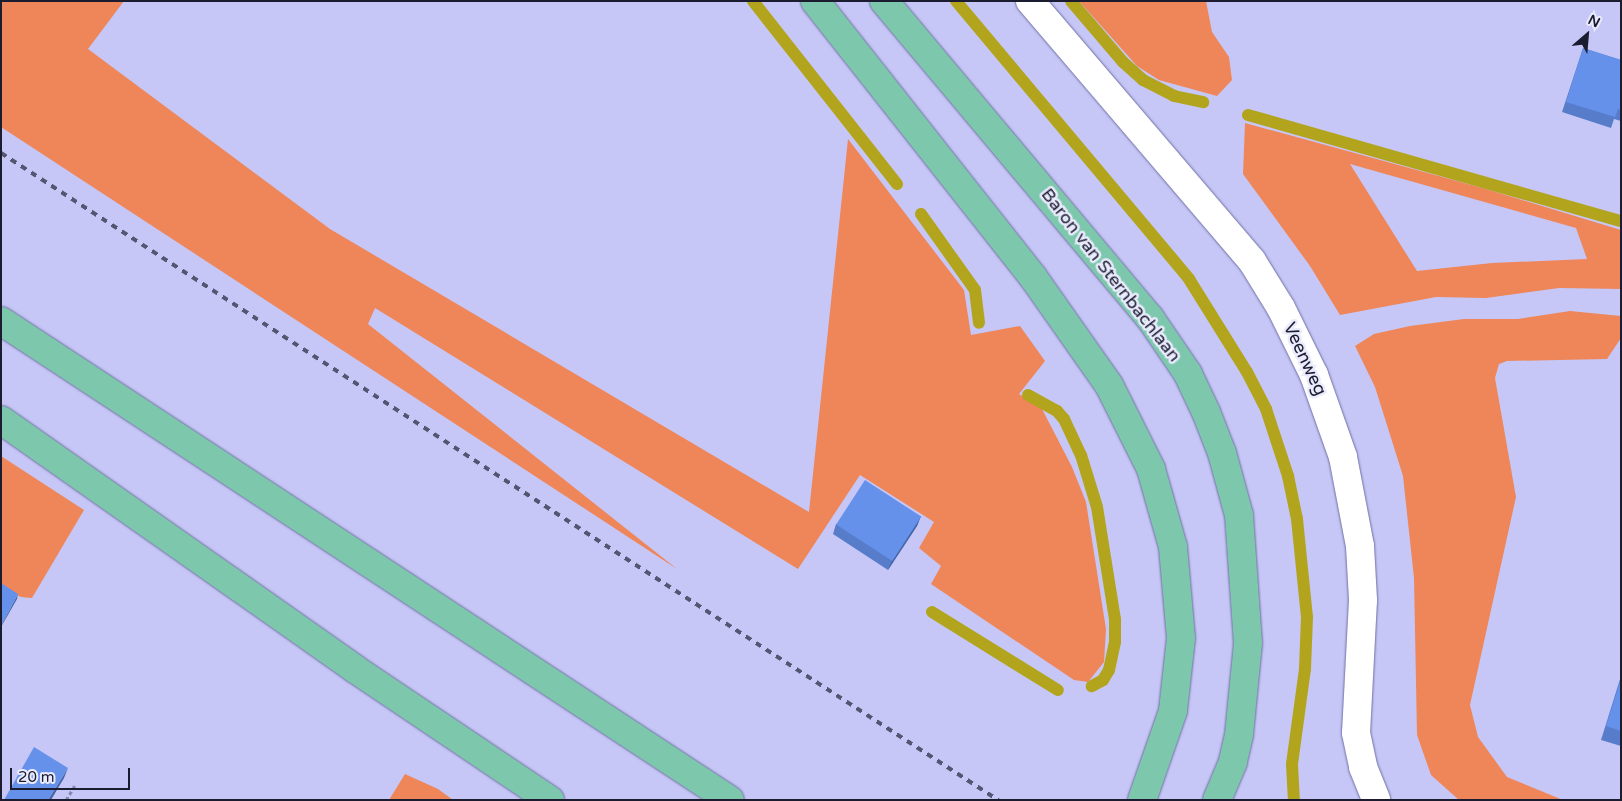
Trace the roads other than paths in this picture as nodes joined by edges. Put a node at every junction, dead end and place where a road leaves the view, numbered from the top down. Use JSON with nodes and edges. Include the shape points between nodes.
{"nodes":[{"id":1,"x":815,"y":1,"type":"edge"},
{"id":2,"x":884,"y":1,"type":"edge"},
{"id":3,"x":1030,"y":1,"type":"edge"},
{"id":4,"x":1,"y":321,"type":"edge"},
{"id":5,"x":1,"y":420,"type":"edge"},
{"id":6,"x":550,"y":800,"type":"edge"},
{"id":7,"x":730,"y":800,"type":"edge"},
{"id":8,"x":1142,"y":800,"type":"edge"},
{"id":9,"x":1217,"y":800,"type":"edge"},
{"id":10,"x":1376,"y":800,"type":"edge"}],
"edges":[{"from":1,"to":8,"type":"main road","via":[[1038,285],[1109,385],[1151,469],[1173,547],[1181,638],[1173,711]]},
{"from":2,"to":9,"type":"main road","name":"Baron van Sternbachlaan","via":[[1150,318],[1188,374],[1206,412],[1222,453],[1239,515],[1248,634],[1239,735],[1233,762]]},
{"from":3,"to":10,"type":"street","name":"Veenweg","via":[[1252,261],[1281,308],[1314,375],[1343,458],[1360,546],[1363,600],[1356,733],[1363,767]]},
{"from":4,"to":7,"type":"main road"},
{"from":5,"to":6,"type":"main road","via":[[355,669]]}]}
